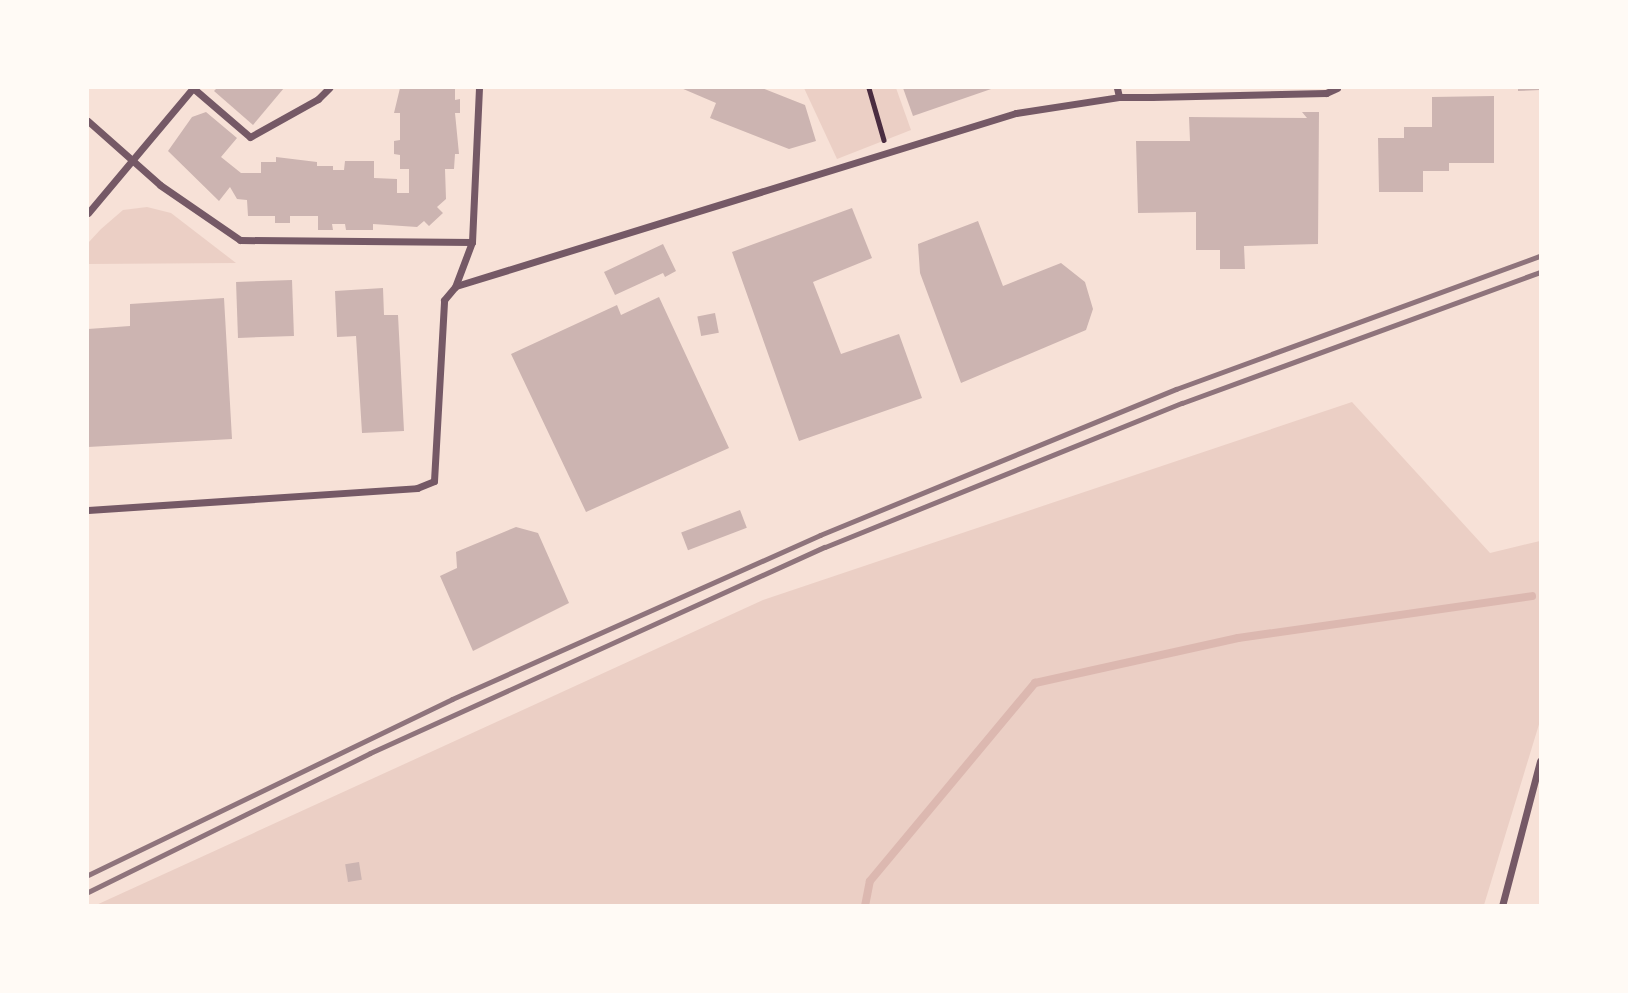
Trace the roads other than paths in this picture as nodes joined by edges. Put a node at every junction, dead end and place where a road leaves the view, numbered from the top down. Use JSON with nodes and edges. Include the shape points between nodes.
{"nodes":[{"id":1,"x":193,"y":88,"type":"edge"},
{"id":2,"x":329,"y":88,"type":"edge"},
{"id":3,"x":479,"y":88,"type":"edge"},
{"id":4,"x":1117,"y":88,"type":"edge"},
{"id":5,"x":1338,"y":88,"type":"edge"},
{"id":6,"x":1119,"y":97,"type":"junction"},
{"id":7,"x":88,"y":121,"type":"edge"},
{"id":8,"x":132,"y":161,"type":"junction"},
{"id":9,"x":88,"y":214,"type":"edge"},
{"id":10,"x":471,"y":242,"type":"junction"},
{"id":11,"x":455,"y":287,"type":"junction"},
{"id":12,"x":88,"y":510,"type":"edge"},
{"id":13,"x":1541,"y":761,"type":"edge"},
{"id":14,"x":1502,"y":905,"type":"edge"}],
"edges":[{"from":1,"to":2,"type":"street","via":[[250,137],[318,99]]},
{"from":1,"to":8,"type":"street"},
{"from":3,"to":10,"type":"street"},
{"from":4,"to":6,"type":"street"},
{"from":5,"to":6,"type":"street","via":[[1326,93]]},
{"from":6,"to":11,"type":"street","via":[[1016,113]]},
{"from":7,"to":8,"type":"street"},
{"from":8,"to":9,"type":"street"},
{"from":8,"to":10,"type":"street","via":[[240,240]]},
{"from":10,"to":11,"type":"street"},
{"from":11,"to":12,"type":"street","via":[[444,300],[434,481],[426,486]]},
{"from":13,"to":14,"type":"street"}]}
